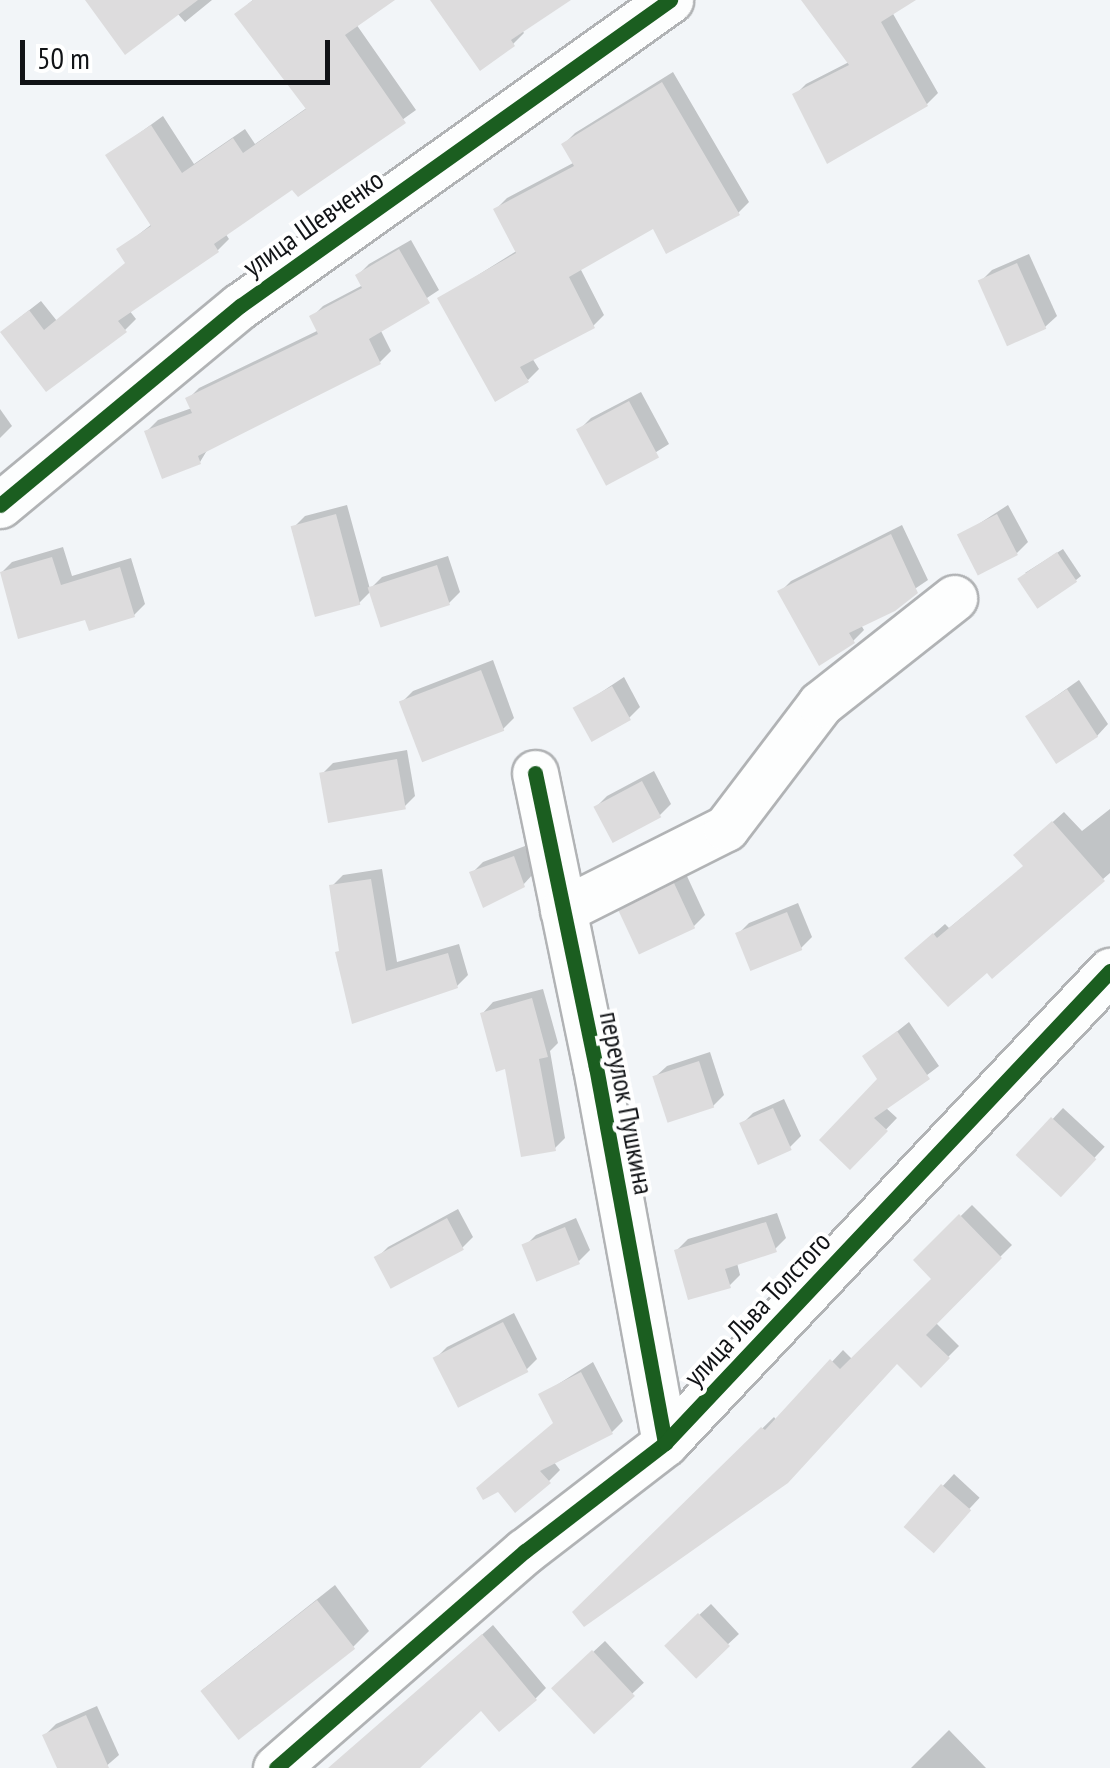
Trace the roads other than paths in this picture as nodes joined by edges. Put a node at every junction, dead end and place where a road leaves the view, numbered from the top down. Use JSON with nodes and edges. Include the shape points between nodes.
{"nodes":[{"id":1,"x":670,"y":0,"type":"edge"},
{"id":2,"x":0,"y":505,"type":"edge"},
{"id":3,"x":954,"y":598,"type":"dead end"},
{"id":4,"x":534,"y":773,"type":"dead end"},
{"id":5,"x":563,"y":910,"type":"junction"},
{"id":6,"x":1110,"y":971,"type":"edge"},
{"id":7,"x":665,"y":1443,"type":"junction"},
{"id":8,"x":276,"y":1768,"type":"edge"}],
"edges":[{"from":1,"to":2,"type":"street","name":"улица Шевченко","via":[[240,306]]},
{"from":3,"to":5,"type":"street","via":[[820,704],[726,828]]},
{"from":4,"to":5,"type":"street","name":"переулок Пушкина"},
{"from":5,"to":7,"type":"street","name":"переулок Пушкина"},
{"from":6,"to":7,"type":"street","name":"улица Льва Толстого"},
{"from":7,"to":8,"type":"street","name":"улица Льва Толстого","via":[[525,1551]]}]}
